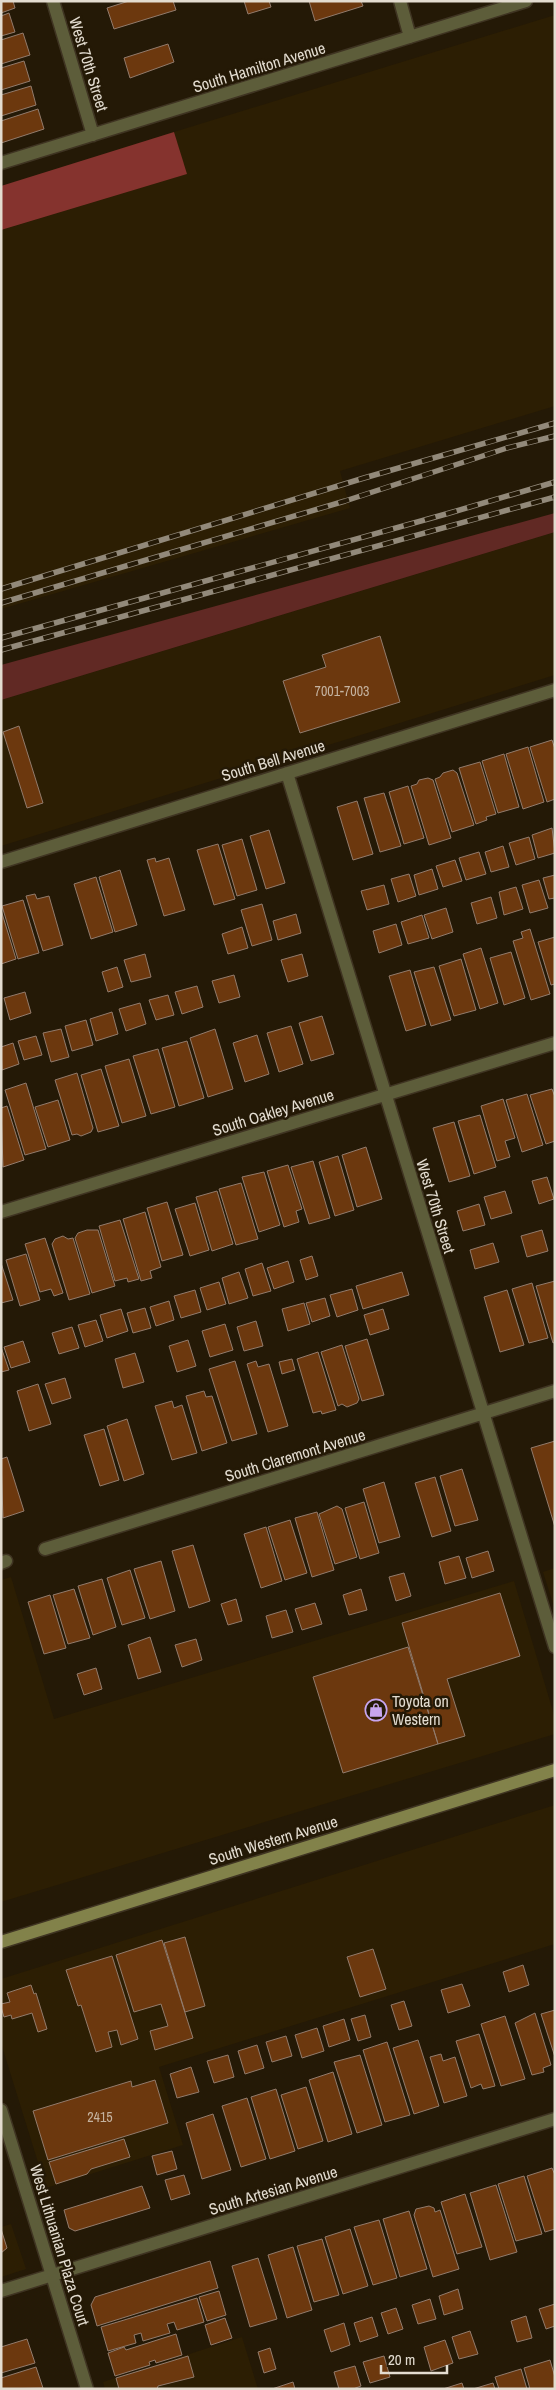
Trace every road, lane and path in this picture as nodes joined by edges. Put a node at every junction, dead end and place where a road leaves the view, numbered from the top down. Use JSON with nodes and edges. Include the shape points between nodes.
{"nodes":[{"id":1,"x":53,"y":1,"type":"edge"},
{"id":2,"x":400,"y":1,"type":"edge"},
{"id":3,"x":526,"y":1,"type":"edge"},
{"id":4,"x":410,"y":37,"type":"junction"},
{"id":5,"x":93,"y":135,"type":"junction"},
{"id":6,"x":1,"y":163,"type":"edge"},
{"id":7,"x":555,"y":690,"type":"edge"},
{"id":8,"x":287,"y":773,"type":"junction"},
{"id":9,"x":1,"y":862,"type":"edge"},
{"id":10,"x":555,"y":1043,"type":"edge"},
{"id":11,"x":384,"y":1096,"type":"junction"},
{"id":12,"x":1,"y":1212,"type":"edge"},
{"id":13,"x":555,"y":1391,"type":"edge"},
{"id":14,"x":483,"y":1413,"type":"junction"},
{"id":15,"x":45,"y":1549,"type":"dead end"},
{"id":16,"x":555,"y":1648,"type":"edge"},
{"id":17,"x":555,"y":1770,"type":"edge"},
{"id":18,"x":1,"y":1942,"type":"edge"},
{"id":19,"x":1,"y":2110,"type":"edge"},
{"id":20,"x":555,"y":2119,"type":"edge"},
{"id":21,"x":52,"y":2276,"type":"junction"},
{"id":22,"x":1,"y":2292,"type":"edge"},
{"id":23,"x":87,"y":2389,"type":"edge"}],
"edges":[{"from":1,"to":5,"type":"street","name":"West 70th Street"},
{"from":2,"to":4,"type":"street"},
{"from":3,"to":4,"type":"street","name":"South Hamilton Avenue"},
{"from":4,"to":5,"type":"street","name":"South Hamilton Avenue"},
{"from":5,"to":6,"type":"street","name":"South Hamilton Avenue"},
{"from":7,"to":8,"type":"street","name":"South Bell Avenue"},
{"from":8,"to":9,"type":"street","name":"South Bell Avenue"},
{"from":8,"to":11,"type":"street","name":"West 70th Street"},
{"from":10,"to":11,"type":"street","name":"South Oakley Avenue"},
{"from":11,"to":12,"type":"street","name":"South Oakley Avenue"},
{"from":11,"to":14,"type":"street","name":"West 70th Street"},
{"from":13,"to":14,"type":"street","name":"South Claremont Avenue"},
{"from":14,"to":15,"type":"street","name":"South Claremont Avenue"},
{"from":14,"to":16,"type":"street","name":"West 70th Street"},
{"from":17,"to":18,"type":"main road","name":"South Western Avenue"},
{"from":19,"to":21,"type":"street","name":"West Lithuanian Plaza Court"},
{"from":20,"to":21,"type":"street","name":"South Artesian Avenue"},
{"from":21,"to":22,"type":"street","name":"South Artesian Avenue"},
{"from":21,"to":23,"type":"street","name":"West Lithuanian Plaza Court"}]}
